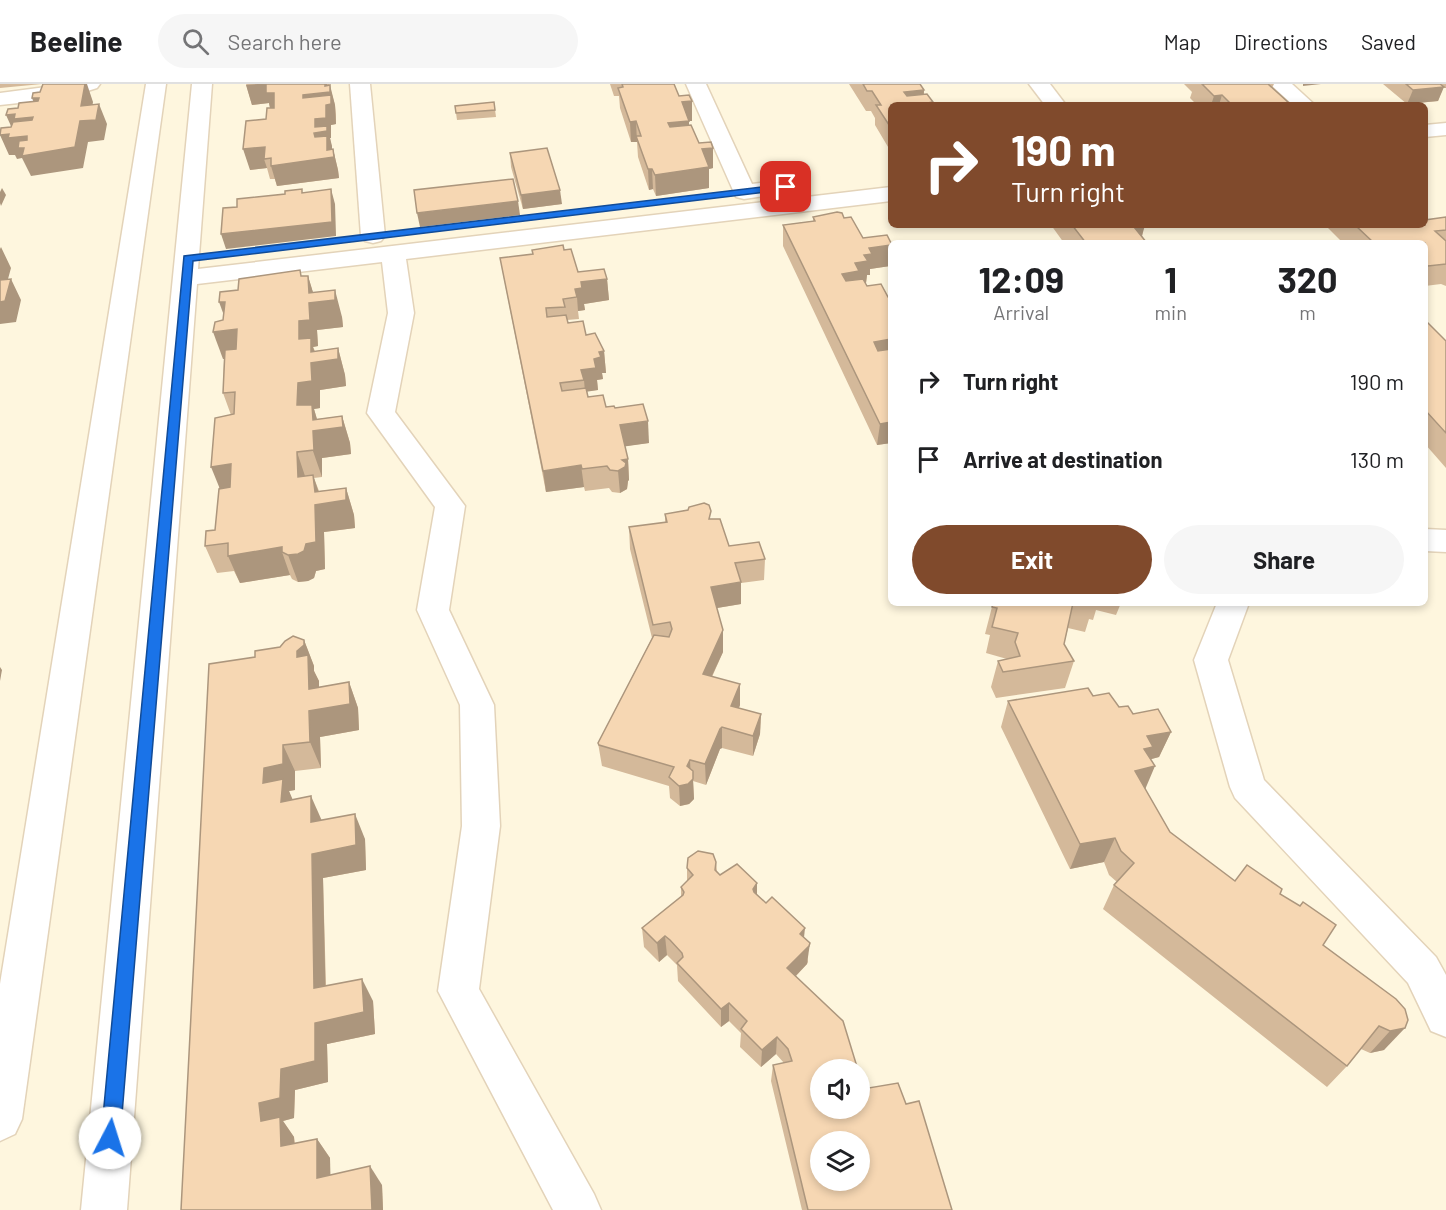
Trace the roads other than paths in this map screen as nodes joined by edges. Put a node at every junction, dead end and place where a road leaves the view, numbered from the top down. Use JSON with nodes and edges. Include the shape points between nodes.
{"nodes":[{"id":1,"x":90,"y":84,"type":"edge"},
{"id":2,"x":156,"y":84,"type":"edge"},
{"id":3,"x":202,"y":84,"type":"edge"},
{"id":4,"x":360,"y":84,"type":"edge"},
{"id":5,"x":696,"y":84,"type":"edge"},
{"id":6,"x":1039,"y":84,"type":"edge"},
{"id":7,"x":1280,"y":84,"type":"edge"},
{"id":8,"x":0,"y":99,"type":"edge"},
{"id":9,"x":1054,"y":102,"type":"edge"},
{"id":10,"x":1301,"y":102,"type":"edge"},
{"id":11,"x":1446,"y":111,"type":"edge"},
{"id":12,"x":1428,"y":113,"type":"edge"},
{"id":13,"x":1446,"y":129,"type":"edge"},
{"id":14,"x":1428,"y":131,"type":"edge"},
{"id":15,"x":888,"y":175,"type":"edge"},
{"id":16,"x":744,"y":192,"type":"junction"},
{"id":17,"x":888,"y":194,"type":"edge"},
{"id":18,"x":383,"y":244,"type":"junction"},
{"id":19,"x":187,"y":268,"type":"junction"},
{"id":20,"x":1428,"y":540,"type":"edge"},
{"id":21,"x":1446,"y":542,"type":"edge"},
{"id":22,"x":1232,"y":606,"type":"edge"},
{"id":23,"x":1446,"y":1017,"type":"edge"},
{"id":24,"x":0,"y":1119,"type":"edge"},
{"id":25,"x":104,"y":1210,"type":"edge"},
{"id":26,"x":578,"y":1210,"type":"edge"}],
"edges":[{"from":1,"to":8,"type":"street","via":[[65,92]]},
{"from":2,"to":24,"type":"street"},
{"from":3,"to":19,"type":"street"},
{"from":4,"to":18,"type":"street"},
{"from":5,"to":16,"type":"street"},
{"from":6,"to":9,"type":"street"},
{"from":7,"to":10,"type":"street"},
{"from":11,"to":12,"type":"street"},
{"from":13,"to":14,"type":"street"},
{"from":15,"to":16,"type":"street"},
{"from":16,"to":18,"type":"street"},
{"from":17,"to":18,"type":"street"},
{"from":18,"to":19,"type":"street"},
{"from":18,"to":26,"type":"street","via":[[401,313],[381,413],[450,506],[433,610],[477,705],[481,826],[458,991]]},
{"from":19,"to":25,"type":"street"},
{"from":20,"to":21,"type":"street"},
{"from":22,"to":23,"type":"street","via":[[1211,660],[1248,787],[1422,970]]}]}
